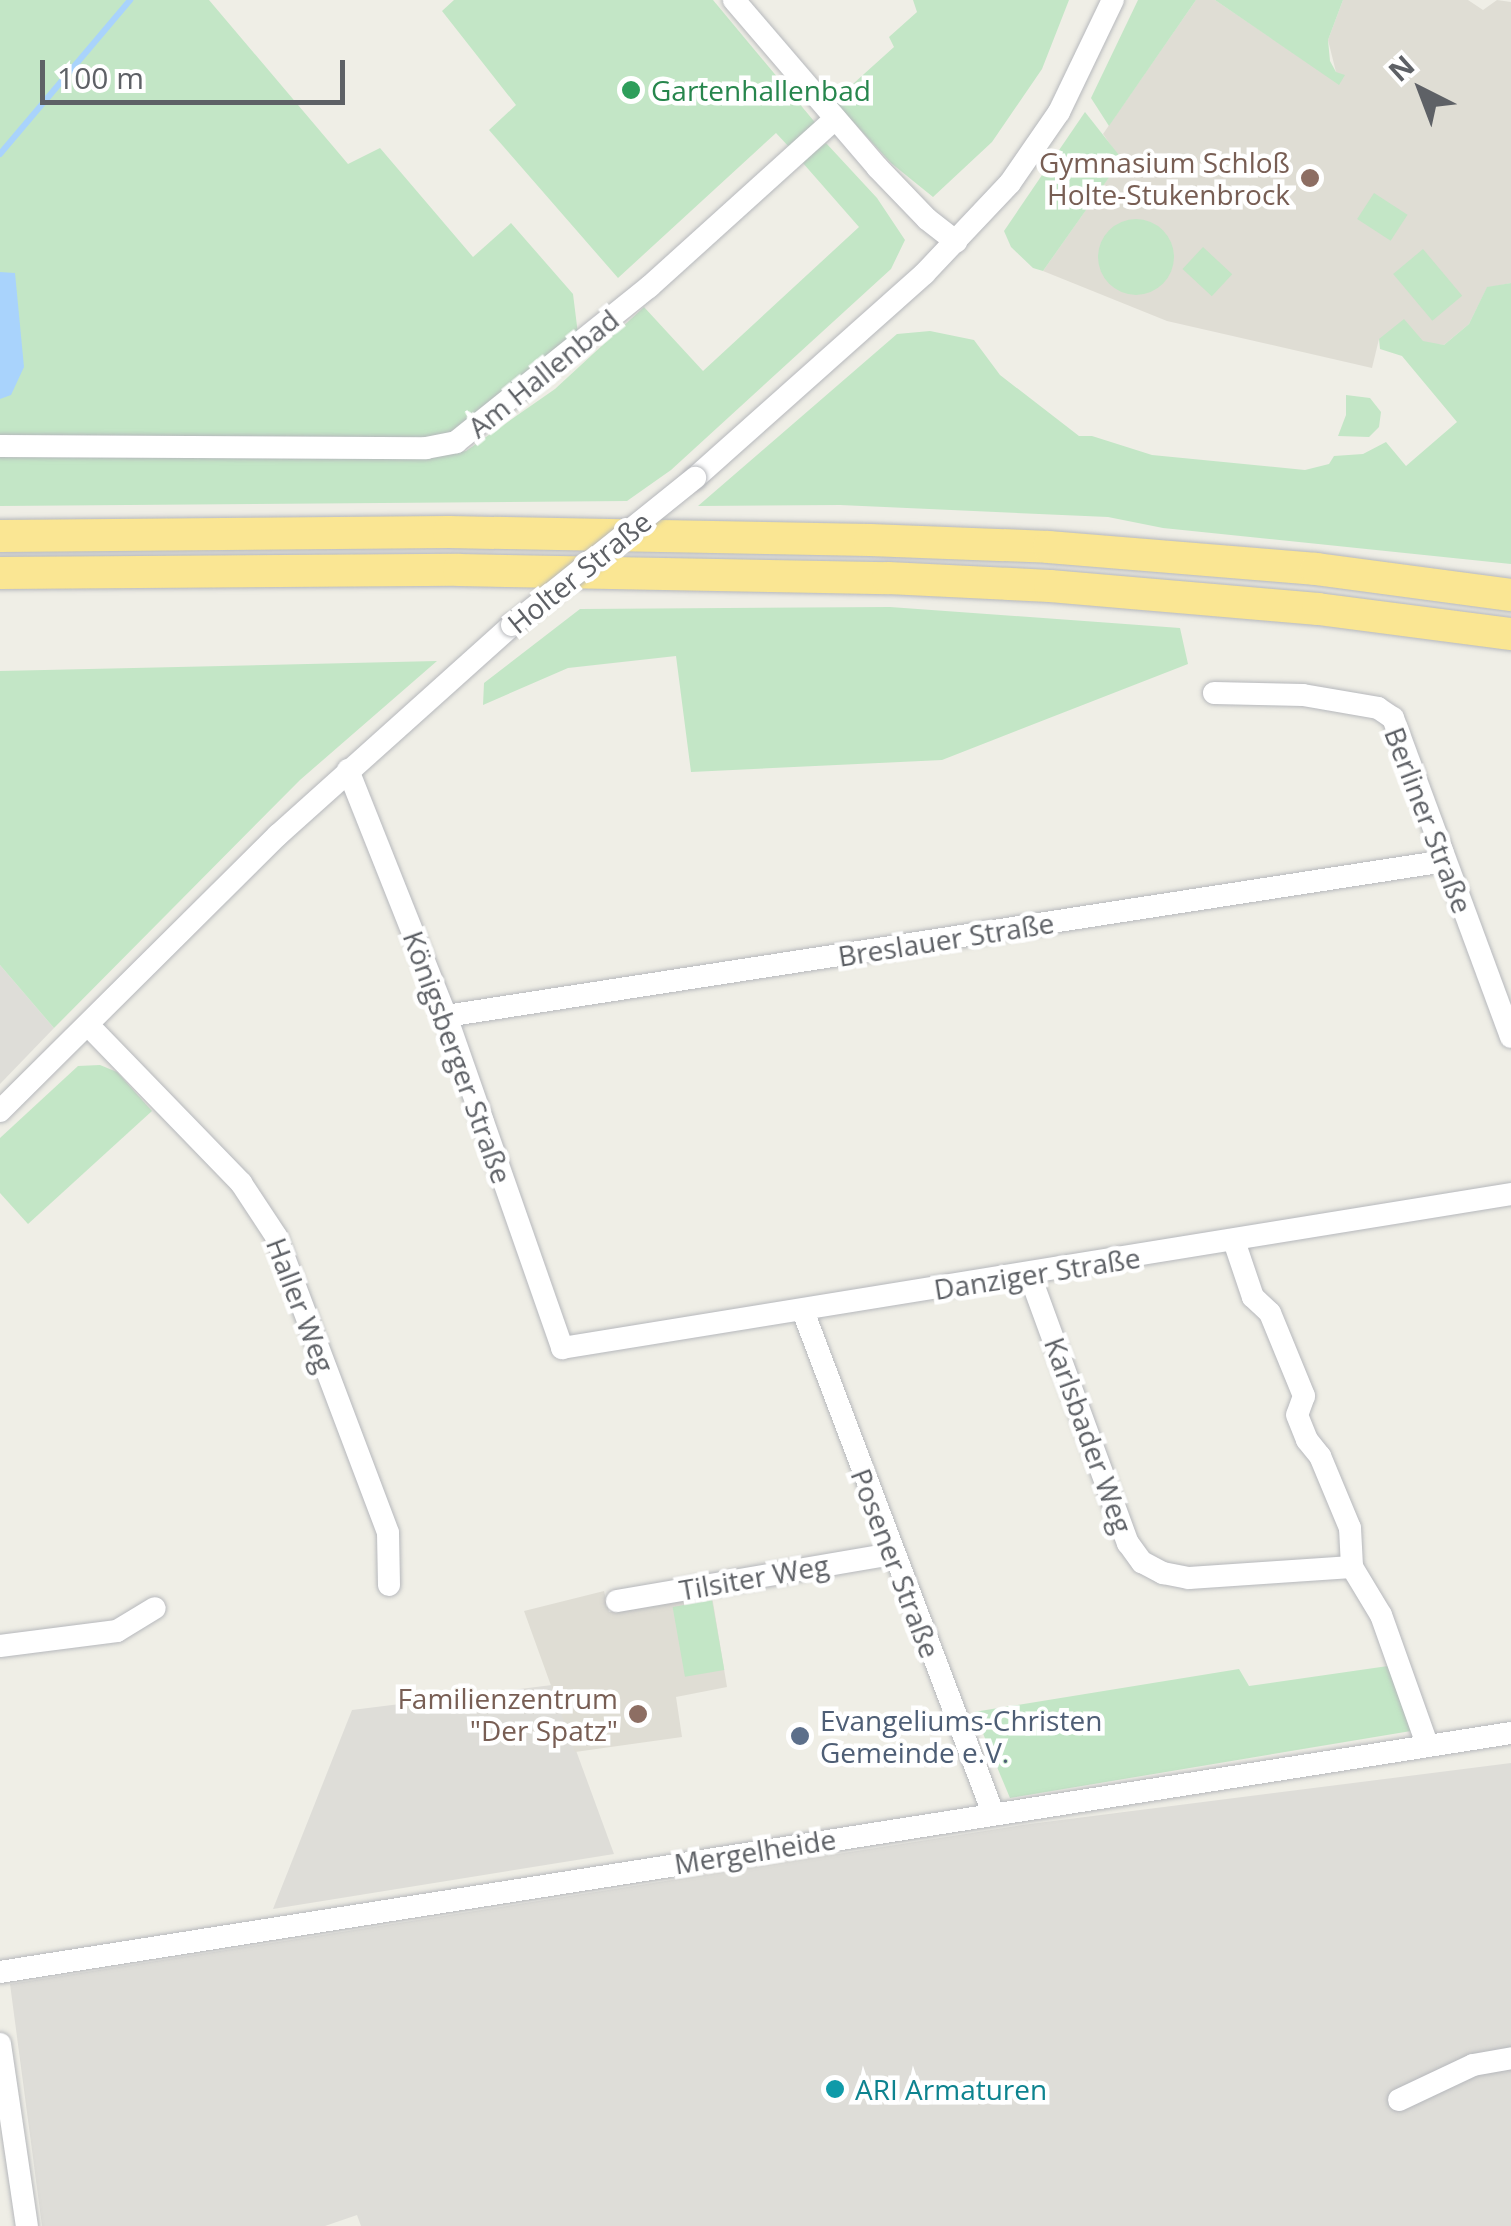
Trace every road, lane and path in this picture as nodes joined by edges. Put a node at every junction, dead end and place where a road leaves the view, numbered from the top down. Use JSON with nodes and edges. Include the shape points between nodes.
{"nodes":[{"id":1,"x":734,"y":0,"type":"edge"},
{"id":2,"x":1113,"y":0,"type":"edge"},
{"id":3,"x":835,"y":119,"type":"junction"},
{"id":4,"x":956,"y":242,"type":"junction"},
{"id":5,"x":0,"y":446,"type":"edge"},
{"id":6,"x":0,"y":536,"type":"edge"},
{"id":7,"x":0,"y":573,"type":"edge"},
{"id":8,"x":1511,"y":596,"type":"edge"},
{"id":9,"x":1511,"y":634,"type":"edge"},
{"id":10,"x":1214,"y":694,"type":"dead end"},
{"id":11,"x":348,"y":770,"type":"junction"},
{"id":12,"x":1446,"y":861,"type":"junction"},
{"id":13,"x":446,"y":1016,"type":"junction"},
{"id":14,"x":89,"y":1026,"type":"junction"},
{"id":15,"x":1511,"y":1037,"type":"edge"},
{"id":16,"x":0,"y":1112,"type":"edge"},
{"id":17,"x":1511,"y":1194,"type":"edge"},
{"id":18,"x":1234,"y":1241,"type":"junction"},
{"id":19,"x":1029,"y":1274,"type":"junction"},
{"id":20,"x":803,"y":1311,"type":"junction"},
{"id":21,"x":562,"y":1348,"type":"joint"},
{"id":22,"x":892,"y":1554,"type":"junction"},
{"id":23,"x":1352,"y":1567,"type":"junction"},
{"id":24,"x":389,"y":1584,"type":"dead end"},
{"id":25,"x":617,"y":1600,"type":"dead end"},
{"id":26,"x":155,"y":1608,"type":"dead end"},
{"id":27,"x":0,"y":1646,"type":"edge"},
{"id":28,"x":1511,"y":1734,"type":"edge"},
{"id":29,"x":1427,"y":1744,"type":"junction"},
{"id":30,"x":993,"y":1813,"type":"junction"},
{"id":31,"x":279,"y":1927,"type":"junction"},
{"id":32,"x":282,"y":1951,"type":"dead end"},
{"id":33,"x":0,"y":1972,"type":"edge"},
{"id":34,"x":0,"y":2044,"type":"edge"},
{"id":35,"x":1511,"y":2058,"type":"edge"},
{"id":36,"x":1399,"y":2100,"type":"dead end"},
{"id":37,"x":27,"y":2226,"type":"edge"}],
"edges":[{"from":1,"to":3,"type":"street"},
{"from":2,"to":4,"type":"street","name":"Holter Straße","via":[[1059,112],[1010,182]]},
{"from":3,"to":4,"type":"street","via":[[927,220]]},
{"from":3,"to":5,"type":"street","name":"Am Hallenbad","via":[[649,287],[456,442],[426,448]]},
{"from":4,"to":11,"type":"street","name":"Holter Straße","bridge":true,"via":[[696,478]]},
{"from":6,"to":8,"type":"highway","via":[[449,532],[930,542],[1316,569]]},
{"from":7,"to":9,"type":"highway","via":[[459,570],[888,578],[1280,605]]},
{"from":10,"to":12,"type":"street","name":"Berliner Straße","via":[[1303,695],[1378,708],[1394,718]]},
{"from":11,"to":13,"type":"street","name":"Königsberger Straße"},
{"from":11,"to":14,"type":"street","name":"Holter Straße"},
{"from":12,"to":13,"type":"street","name":"Breslauer Straße"},
{"from":12,"to":15,"type":"street","name":"Berliner Straße"},
{"from":13,"to":21,"type":"street","name":"Königsberger Straße"},
{"from":14,"to":16,"type":"street","name":"Holter Straße"},
{"from":14,"to":24,"type":"street","name":"Haller Weg","via":[[241,1183],[276,1236],[388,1533]]},
{"from":17,"to":18,"type":"street","name":"Danziger Straße"},
{"from":18,"to":19,"type":"street","name":"Danziger Straße"},
{"from":18,"to":23,"type":"street","via":[[1253,1296],[1270,1312],[1304,1396],[1298,1415],[1350,1528]]},
{"from":19,"to":20,"type":"street","name":"Danziger Straße"},
{"from":19,"to":23,"type":"street","name":"Karlsbader Weg","via":[[1128,1543],[1142,1562],[1189,1578]]},
{"from":20,"to":21,"type":"street","name":"Danziger Straße"},
{"from":20,"to":22,"type":"street","name":"Posener Straße"},
{"from":22,"to":25,"type":"street","name":"Tilsiter Weg"},
{"from":22,"to":30,"type":"street","name":"Posener Straße"},
{"from":23,"to":29,"type":"street","via":[[1381,1615]]},
{"from":26,"to":27,"type":"street","via":[[118,1630]]},
{"from":28,"to":29,"type":"street","name":"Mergelheide"},
{"from":29,"to":30,"type":"street","name":"Mergelheide"},
{"from":30,"to":31,"type":"street","name":"Mergelheide"},
{"from":31,"to":32,"type":"street"},
{"from":31,"to":33,"type":"street","name":"Mergelheide"},
{"from":34,"to":37,"type":"street"},
{"from":35,"to":36,"type":"street","via":[[1473,2065]]}]}
